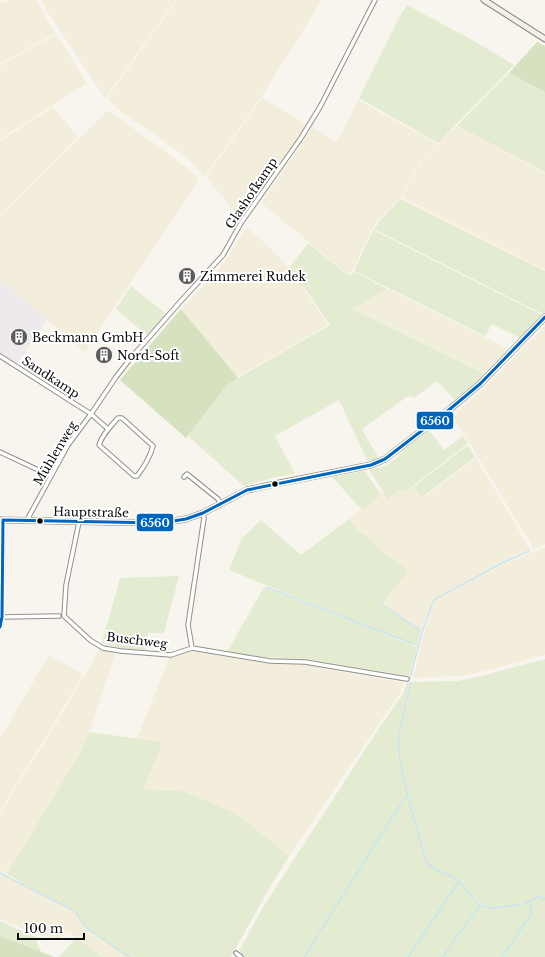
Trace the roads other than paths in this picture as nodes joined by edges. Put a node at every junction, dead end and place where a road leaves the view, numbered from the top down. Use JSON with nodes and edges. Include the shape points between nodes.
{"nodes":[{"id":1,"x":375,"y":0,"type":"edge"},
{"id":2,"x":484,"y":0,"type":"edge"},
{"id":3,"x":545,"y":39,"type":"edge"},
{"id":4,"x":545,"y":317,"type":"edge"},
{"id":5,"x":0,"y":356,"type":"edge"},
{"id":6,"x":116,"y":377,"type":"joint"},
{"id":7,"x":91,"y":414,"type":"junction"},
{"id":8,"x":108,"y":430,"type":"junction"},
{"id":9,"x":0,"y":452,"type":"edge"},
{"id":10,"x":52,"y":476,"type":"junction"},
{"id":11,"x":184,"y":477,"type":"dead end"},
{"id":12,"x":221,"y":504,"type":"junction"},
{"id":13,"x":203,"y":513,"type":"junction"},
{"id":14,"x":2,"y":520,"type":"edge"},
{"id":15,"x":27,"y":520,"type":"junction"},
{"id":16,"x":79,"y":522,"type":"junction"},
{"id":17,"x":1,"y":595,"type":"edge"},
{"id":18,"x":59,"y":616,"type":"dead end"},
{"id":19,"x":2,"y":617,"type":"junction"},
{"id":20,"x":0,"y":627,"type":"edge"},
{"id":21,"x":192,"y":648,"type":"junction"},
{"id":22,"x":407,"y":679,"type":"dead end"},
{"id":23,"x":236,"y":953,"type":"dead end"},
{"id":24,"x":241,"y":957,"type":"edge"}],
"edges":[{"from":1,"to":6,"type":"street","name":"Glashofkamp","via":[[320,107],[241,223],[223,255],[184,296]]},
{"from":2,"to":3,"type":"street"},
{"from":4,"to":12,"type":"street","name":"Hauptstraße","via":[[480,384],[385,459],[364,468],[247,490]]},
{"from":5,"to":7,"type":"street","name":"Sandkamp"},
{"from":6,"to":7,"type":"street","name":"Mühlenweg"},
{"from":7,"to":8,"type":"street","name":"Sandkamp"},
{"from":7,"to":10,"type":"street","name":"Mühlenweg","via":[[68,445]]},
{"from":8,"to":8,"type":"street","via":[[118,418],[122,418],[153,446],[146,464],[137,476],[99,446]]},
{"from":9,"to":10,"type":"street"},
{"from":10,"to":15,"type":"street","name":"Mühlenweg"},
{"from":11,"to":12,"type":"street","via":[[186,474]]},
{"from":12,"to":13,"type":"street","name":"Hauptstraße"},
{"from":13,"to":16,"type":"street","name":"Hauptstraße","via":[[160,523]]},
{"from":13,"to":21,"type":"street","via":[[188,624]]},
{"from":14,"to":15,"type":"street","name":"Hauptstraße"},
{"from":14,"to":17,"type":"street"},
{"from":15,"to":16,"type":"street","name":"Hauptstraße"},
{"from":16,"to":21,"type":"street","name":"Buschweg","via":[[66,585],[64,616],[90,640],[104,648],[171,655]]},
{"from":17,"to":19,"type":"street"},
{"from":18,"to":19,"type":"street"},
{"from":19,"to":20,"type":"street"},
{"from":21,"to":22,"type":"street","name":"Buschweg","via":[[270,661],[305,662]]},
{"from":23,"to":24,"type":"street"}]}
